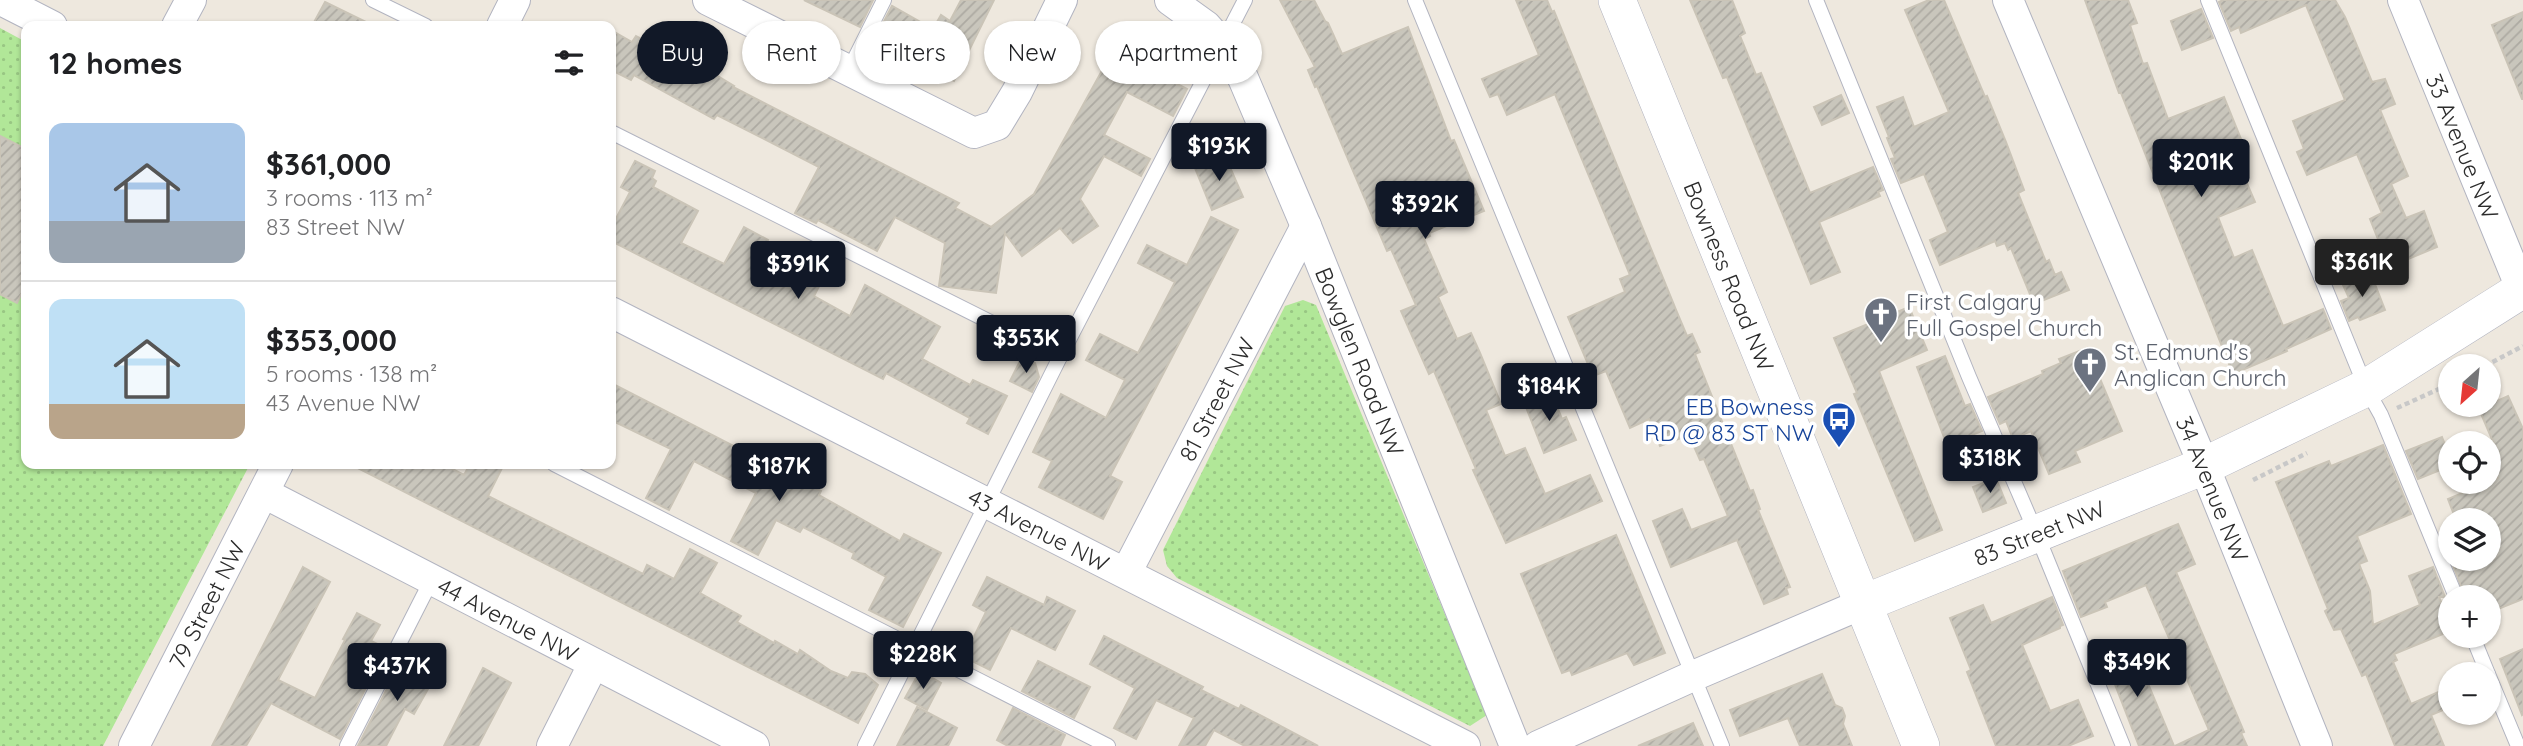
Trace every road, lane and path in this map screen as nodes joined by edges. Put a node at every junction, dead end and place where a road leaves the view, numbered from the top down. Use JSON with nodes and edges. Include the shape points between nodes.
{"nodes":[{"id":1,"x":1,"y":0,"type":"edge"},
{"id":2,"x":191,"y":0,"type":"edge"},
{"id":3,"x":373,"y":0,"type":"edge"},
{"id":4,"x":515,"y":0,"type":"edge"},
{"id":5,"x":884,"y":0,"type":"edge"},
{"id":6,"x":1062,"y":0,"type":"edge"},
{"id":7,"x":1170,"y":0,"type":"edge"},
{"id":8,"x":1245,"y":0,"type":"edge"},
{"id":9,"x":1415,"y":0,"type":"edge"},
{"id":10,"x":1617,"y":0,"type":"edge"},
{"id":11,"x":1816,"y":0,"type":"edge"},
{"id":12,"x":2008,"y":0,"type":"edge"},
{"id":13,"x":2208,"y":0,"type":"edge"},
{"id":14,"x":2403,"y":0,"type":"edge"},
{"id":15,"x":713,"y":1,"type":"edge"},
{"id":16,"x":42,"y":21,"type":"edge"},
{"id":17,"x":180,"y":21,"type":"edge"},
{"id":18,"x":416,"y":21,"type":"edge"},
{"id":19,"x":504,"y":21,"type":"edge"},
{"id":20,"x":1199,"y":21,"type":"edge"},
{"id":21,"x":1234,"y":21,"type":"edge"},
{"id":22,"x":849,"y":70,"type":"junction"},
{"id":23,"x":1202,"y":84,"type":"edge"},
{"id":24,"x":1246,"y":84,"type":"edge"},
{"id":25,"x":616,"y":135,"type":"edge"},
{"id":26,"x":1306,"y":226,"type":"junction"},
{"id":27,"x":2523,"y":291,"type":"edge"},
{"id":28,"x":616,"y":315,"type":"edge"},
{"id":29,"x":2523,"y":346,"type":"edge"},
{"id":30,"x":1060,"y":357,"type":"junction"},
{"id":31,"x":2501,"y":358,"type":"edge"},
{"id":32,"x":2366,"y":388,"type":"junction"},
{"id":33,"x":2204,"y":466,"type":"junction"},
{"id":34,"x":276,"y":469,"type":"edge"},
{"id":35,"x":564,"y":469,"type":"edge"},
{"id":36,"x":264,"y":493,"type":"junction"},
{"id":37,"x":987,"y":504,"type":"junction"},
{"id":38,"x":2037,"y":535,"type":"junction"},
{"id":39,"x":1126,"y":573,"type":"junction"},
{"id":40,"x":431,"y":580,"type":"junction"},
{"id":41,"x":2451,"y":585,"type":"edge"},
{"id":42,"x":1863,"y":604,"type":"junction"},
{"id":43,"x":914,"y":648,"type":"junction"},
{"id":44,"x":593,"y":665,"type":"junction"},
{"id":45,"x":1693,"y":676,"type":"junction"},
{"id":46,"x":2501,"y":705,"type":"edge"},
{"id":47,"x":135,"y":746,"type":"edge"},
{"id":48,"x":347,"y":746,"type":"edge"},
{"id":49,"x":552,"y":746,"type":"edge"},
{"id":50,"x":754,"y":746,"type":"edge"},
{"id":51,"x":865,"y":746,"type":"edge"},
{"id":52,"x":1108,"y":746,"type":"edge"},
{"id":53,"x":1465,"y":746,"type":"edge"},
{"id":54,"x":1515,"y":746,"type":"edge"},
{"id":55,"x":1538,"y":746,"type":"edge"},
{"id":56,"x":1722,"y":746,"type":"edge"},
{"id":57,"x":1921,"y":746,"type":"edge"},
{"id":58,"x":2123,"y":746,"type":"edge"},
{"id":59,"x":2317,"y":746,"type":"edge"},
{"id":60,"x":2518,"y":746,"type":"edge"}],
"edges":[{"from":1,"to":16,"type":"street"},
{"from":2,"to":17,"type":"street"},
{"from":3,"to":18,"type":"lane"},
{"from":4,"to":19,"type":"street"},
{"from":5,"to":22,"type":"lane"},
{"from":6,"to":22,"type":"street","via":[[996,125],[974,133]]},
{"from":7,"to":20,"type":"street","name":"Bowglen Road NW"},
{"from":8,"to":21,"type":"lane"},
{"from":9,"to":45,"type":"lane"},
{"from":10,"to":42,"type":"street","name":"Bowness Road NW"},
{"from":11,"to":38,"type":"lane"},
{"from":12,"to":33,"type":"street","name":"34 Avenue NW"},
{"from":13,"to":32,"type":"lane"},
{"from":14,"to":27,"type":"street","name":"33 Avenue NW"},
{"from":15,"to":22,"type":"street"},
{"from":23,"to":30,"type":"lane"},
{"from":24,"to":26,"type":"street","name":"Bowglen Road NW"},
{"from":25,"to":30,"type":"lane"},
{"from":26,"to":39,"type":"street","name":"81 Street NW"},
{"from":26,"to":54,"type":"street","name":"Bowglen Road NW"},
{"from":27,"to":32,"type":"street","name":"83 Street NW"},
{"from":28,"to":37,"type":"street","name":"43 Avenue NW"},
{"from":29,"to":31,"type":"path"},
{"from":30,"to":37,"type":"lane"},
{"from":32,"to":33,"type":"street","name":"83 Street NW"},
{"from":32,"to":41,"type":"lane"},
{"from":33,"to":38,"type":"street","name":"83 Street NW"},
{"from":33,"to":59,"type":"street","name":"34 Avenue NW"},
{"from":34,"to":36,"type":"street","name":"79 Street NW"},
{"from":35,"to":43,"type":"lane"},
{"from":36,"to":40,"type":"street","name":"44 Avenue NW"},
{"from":36,"to":47,"type":"street","name":"79 Street NW"},
{"from":37,"to":39,"type":"street","name":"43 Avenue NW"},
{"from":37,"to":43,"type":"lane"},
{"from":38,"to":42,"type":"street","name":"83 Street NW"},
{"from":38,"to":58,"type":"lane"},
{"from":39,"to":53,"type":"street","name":"43 Avenue NW"},
{"from":40,"to":44,"type":"street","name":"44 Avenue NW"},
{"from":40,"to":48,"type":"lane"},
{"from":42,"to":45,"type":"street","name":"83 Street NW"},
{"from":42,"to":57,"type":"street","name":"Bowness Road NW"},
{"from":43,"to":51,"type":"lane"},
{"from":43,"to":52,"type":"lane"},
{"from":44,"to":49,"type":"street"},
{"from":44,"to":50,"type":"street","name":"44 Avenue NW"},
{"from":45,"to":55,"type":"street","name":"83 Street NW"},
{"from":45,"to":56,"type":"lane"},
{"from":46,"to":60,"type":"lane"}]}
